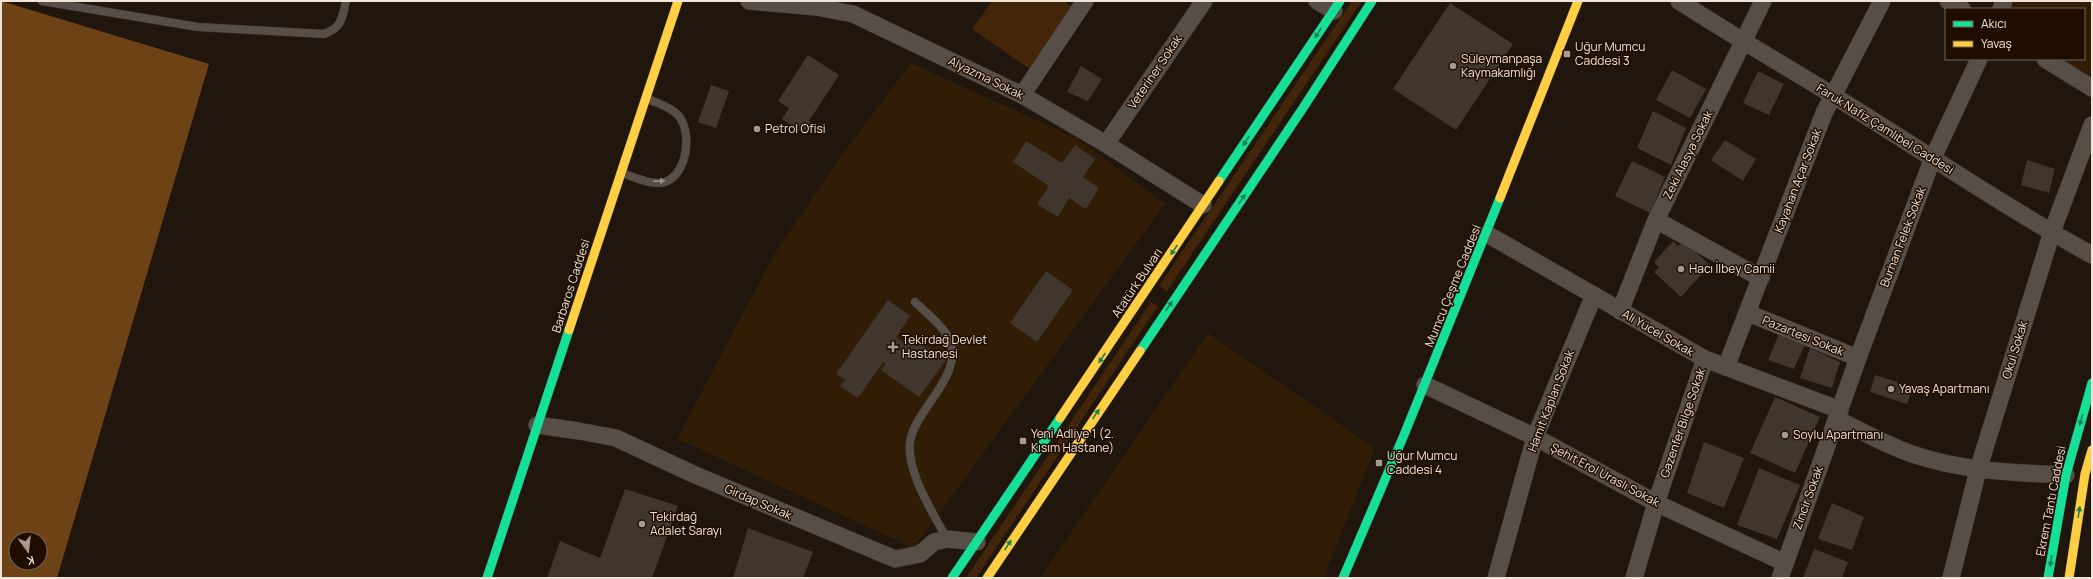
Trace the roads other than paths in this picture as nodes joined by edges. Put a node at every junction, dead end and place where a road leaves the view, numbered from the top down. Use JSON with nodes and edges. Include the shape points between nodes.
{"nodes":[{"id":1,"x":42,"y":1,"type":"edge"},
{"id":2,"x":346,"y":1,"type":"edge"},
{"id":3,"x":678,"y":1,"type":"edge"},
{"id":4,"x":749,"y":1,"type":"edge"},
{"id":5,"x":1085,"y":1,"type":"edge"},
{"id":6,"x":1204,"y":1,"type":"edge"},
{"id":7,"x":1317,"y":1,"type":"edge"},
{"id":8,"x":1372,"y":1,"type":"edge"},
{"id":9,"x":1578,"y":1,"type":"edge"},
{"id":10,"x":1679,"y":1,"type":"edge"},
{"id":11,"x":1763,"y":1,"type":"edge"},
{"id":12,"x":1882,"y":1,"type":"edge"},
{"id":13,"x":1948,"y":1,"type":"edge"},
{"id":14,"x":1337,"y":6,"type":"edge"},
{"id":15,"x":1960,"y":8,"type":"edge"},
{"id":16,"x":1743,"y":43,"type":"junction"},
{"id":17,"x":1979,"y":60,"type":"edge"},
{"id":18,"x":2047,"y":60,"type":"edge"},
{"id":19,"x":2092,"y":88,"type":"edge"},
{"id":20,"x":1022,"y":95,"type":"junction"},
{"id":21,"x":1834,"y":96,"type":"junction"},
{"id":22,"x":646,"y":98,"type":"junction"},
{"id":23,"x":2092,"y":125,"type":"edge"},
{"id":24,"x":1106,"y":144,"type":"junction"},
{"id":25,"x":1932,"y":160,"type":"junction"},
{"id":26,"x":622,"y":173,"type":"junction"},
{"id":27,"x":1203,"y":205,"type":"junction"},
{"id":28,"x":1656,"y":220,"type":"junction"},
{"id":29,"x":2052,"y":232,"type":"junction"},
{"id":30,"x":1487,"y":234,"type":"junction"},
{"id":31,"x":2092,"y":255,"type":"edge"},
{"id":32,"x":1761,"y":278,"type":"junction"},
{"id":33,"x":1594,"y":295,"type":"junction"},
{"id":34,"x":915,"y":302,"type":"dead end"},
{"id":35,"x":1620,"y":311,"type":"junction"},
{"id":36,"x":1748,"y":313,"type":"junction"},
{"id":37,"x":1858,"y":358,"type":"junction"},
{"id":38,"x":1705,"y":359,"type":"junction"},
{"id":39,"x":1726,"y":367,"type":"junction"},
{"id":40,"x":2092,"y":383,"type":"edge"},
{"id":41,"x":1425,"y":385,"type":"junction"},
{"id":42,"x":1838,"y":415,"type":"junction"},
{"id":43,"x":537,"y":425,"type":"junction"},
{"id":44,"x":1535,"y":437,"type":"junction"},
{"id":45,"x":2092,"y":450,"type":"edge"},
{"id":46,"x":1978,"y":470,"type":"junction"},
{"id":47,"x":2066,"y":475,"type":"junction"},
{"id":48,"x":2089,"y":475,"type":"edge"},
{"id":49,"x":1656,"y":503,"type":"junction"},
{"id":50,"x":947,"y":539,"type":"junction"},
{"id":51,"x":977,"y":542,"type":"junction"},
{"id":52,"x":1783,"y":570,"type":"edge"},
{"id":53,"x":487,"y":578,"type":"edge"},
{"id":54,"x":952,"y":578,"type":"edge"},
{"id":55,"x":986,"y":578,"type":"edge"},
{"id":56,"x":1343,"y":578,"type":"edge"},
{"id":57,"x":1496,"y":578,"type":"edge"},
{"id":58,"x":1634,"y":578,"type":"edge"},
{"id":59,"x":1951,"y":578,"type":"edge"},
{"id":60,"x":2048,"y":578,"type":"edge"},
{"id":61,"x":2069,"y":578,"type":"edge"}],
"edges":[{"from":1,"to":2,"type":"lane","via":[[198,27],[324,34],[334,30],[340,23]]},
{"from":3,"to":22,"type":"street","name":"Barbaros Caddesi"},
{"from":4,"to":20,"type":"street","name":"Alyazma Sokak","via":[[816,7],[853,14]]},
{"from":5,"to":20,"type":"street"},
{"from":6,"to":24,"type":"street","name":"Veteriner Sokak"},
{"from":7,"to":14,"type":"street"},
{"from":55,"to":8,"type":"street","one_way":true,"via":[[1303,108]]},
{"from":9,"to":30,"type":"street","name":"Mumcu Çeşme Caddesi"},
{"from":10,"to":16,"type":"street","name":"Faruk Nafiz Çamlıbel Caddesi"},
{"from":11,"to":16,"type":"street","name":"Zeki Alasya Sokak"},
{"from":12,"to":21,"type":"street","name":"Kayahan Açar Sokak"},
{"from":13,"to":15,"type":"street"},
{"from":14,"to":27,"type":"street","name":"Atatürk Bulvarı","one_way":true},
{"from":16,"to":21,"type":"street","name":"Faruk Nafiz Çamlıbel Caddesi"},
{"from":16,"to":28,"type":"street","name":"Zeki Alasya Sokak"},
{"from":17,"to":25,"type":"street","name":"Burhan Felek Sokak"},
{"from":18,"to":19,"type":"street"},
{"from":20,"to":24,"type":"street","name":"Alyazma Sokak"},
{"from":21,"to":25,"type":"street","name":"Faruk Nafiz Çamlıbel Caddesi"},
{"from":21,"to":32,"type":"street","name":"Kayahan Açar Sokak","via":[[1824,113]]},
{"from":22,"to":26,"type":"street","name":"Barbaros Caddesi"},
{"from":26,"to":22,"type":"lane","one_way":true,"via":[[649,181],[664,182],[674,176],[681,165],[686,143],[684,127],[678,115]]},
{"from":23,"to":29,"type":"street","name":"Okul Sokak"},
{"from":24,"to":27,"type":"street","name":"Alyazma Sokak"},
{"from":25,"to":29,"type":"street","name":"Faruk Nafiz Çamlıbel Caddesi"},
{"from":25,"to":37,"type":"street","name":"Burhan Felek Sokak"},
{"from":26,"to":43,"type":"street","name":"Barbaros Caddesi"},
{"from":27,"to":51,"type":"street","name":"Atatürk Bulvarı","one_way":true},
{"from":28,"to":32,"type":"street"},
{"from":28,"to":35,"type":"street","name":"Zeki Alasya Sokak"},
{"from":29,"to":31,"type":"street","name":"Faruk Nafiz Çamlıbel Caddesi"},
{"from":29,"to":46,"type":"street","name":"Okul Sokak"},
{"from":30,"to":33,"type":"street","name":"Ali Yücel Sokak"},
{"from":30,"to":41,"type":"street","name":"Mumcu Çeşme Caddesi"},
{"from":32,"to":36,"type":"street","name":"Kayahan Açar Sokak"},
{"from":33,"to":35,"type":"street","name":"Ali Yücel Sokak"},
{"from":33,"to":44,"type":"street","name":"Hamit Kaplan Sokak"},
{"from":34,"to":50,"type":"lane","via":[[947,335],[953,353],[948,374],[926,407],[911,437],[911,460],[925,500]]},
{"from":35,"to":38,"type":"street","name":"Ali Yücel Sokak"},
{"from":36,"to":37,"type":"street","name":"Pazartesi Sokak"},
{"from":36,"to":39,"type":"street","name":"Kayahan Açar Sokak"},
{"from":37,"to":42,"type":"street","name":"Burhan Felek Sokak"},
{"from":38,"to":39,"type":"street","name":"Ali Yücel Sokak"},
{"from":38,"to":49,"type":"street","name":"Gazenfer Bilge Sokak"},
{"from":39,"to":42,"type":"street","name":"Ali Yücel Sokak"},
{"from":40,"to":47,"type":"street","name":"Ekrem Tantı Caddesi","one_way":true},
{"from":41,"to":44,"type":"street","name":"Şehit Erol Uraslı Sokak"},
{"from":41,"to":56,"type":"street","name":"Mumcu Çeşme Caddesi"},
{"from":42,"to":46,"type":"street","name":"Ali Yücel Sokak","via":[[1910,454]]},
{"from":42,"to":52,"type":"street","name":"Zincir Sokak"},
{"from":43,"to":50,"type":"street","name":"Girdap Sokak","via":[[616,438],[693,474],[895,559],[920,554],[934,542]]},
{"from":43,"to":53,"type":"street","name":"Barbaros Caddesi"},
{"from":44,"to":49,"type":"street","name":"Şehit Erol Uraslı Sokak"},
{"from":44,"to":57,"type":"street","name":"Hamit Kaplan Sokak"},
{"from":45,"to":48,"type":"street"},
{"from":46,"to":47,"type":"street","name":"Ali Yücel Sokak"},
{"from":46,"to":59,"type":"street","name":"Okul Sokak"},
{"from":47,"to":48,"type":"street"},
{"from":47,"to":60,"type":"street","name":"Ekrem Tantı Caddesi","one_way":true},
{"from":61,"to":48,"type":"street","one_way":true},
{"from":49,"to":52,"type":"street","name":"Şehit Erol Uraslı Sokak"},
{"from":49,"to":58,"type":"street","name":"Gazenfer Bilge Sokak"},
{"from":50,"to":51,"type":"street","name":"Girdap Sokak"},
{"from":51,"to":54,"type":"street","name":"Atatürk Bulvarı"}]}
